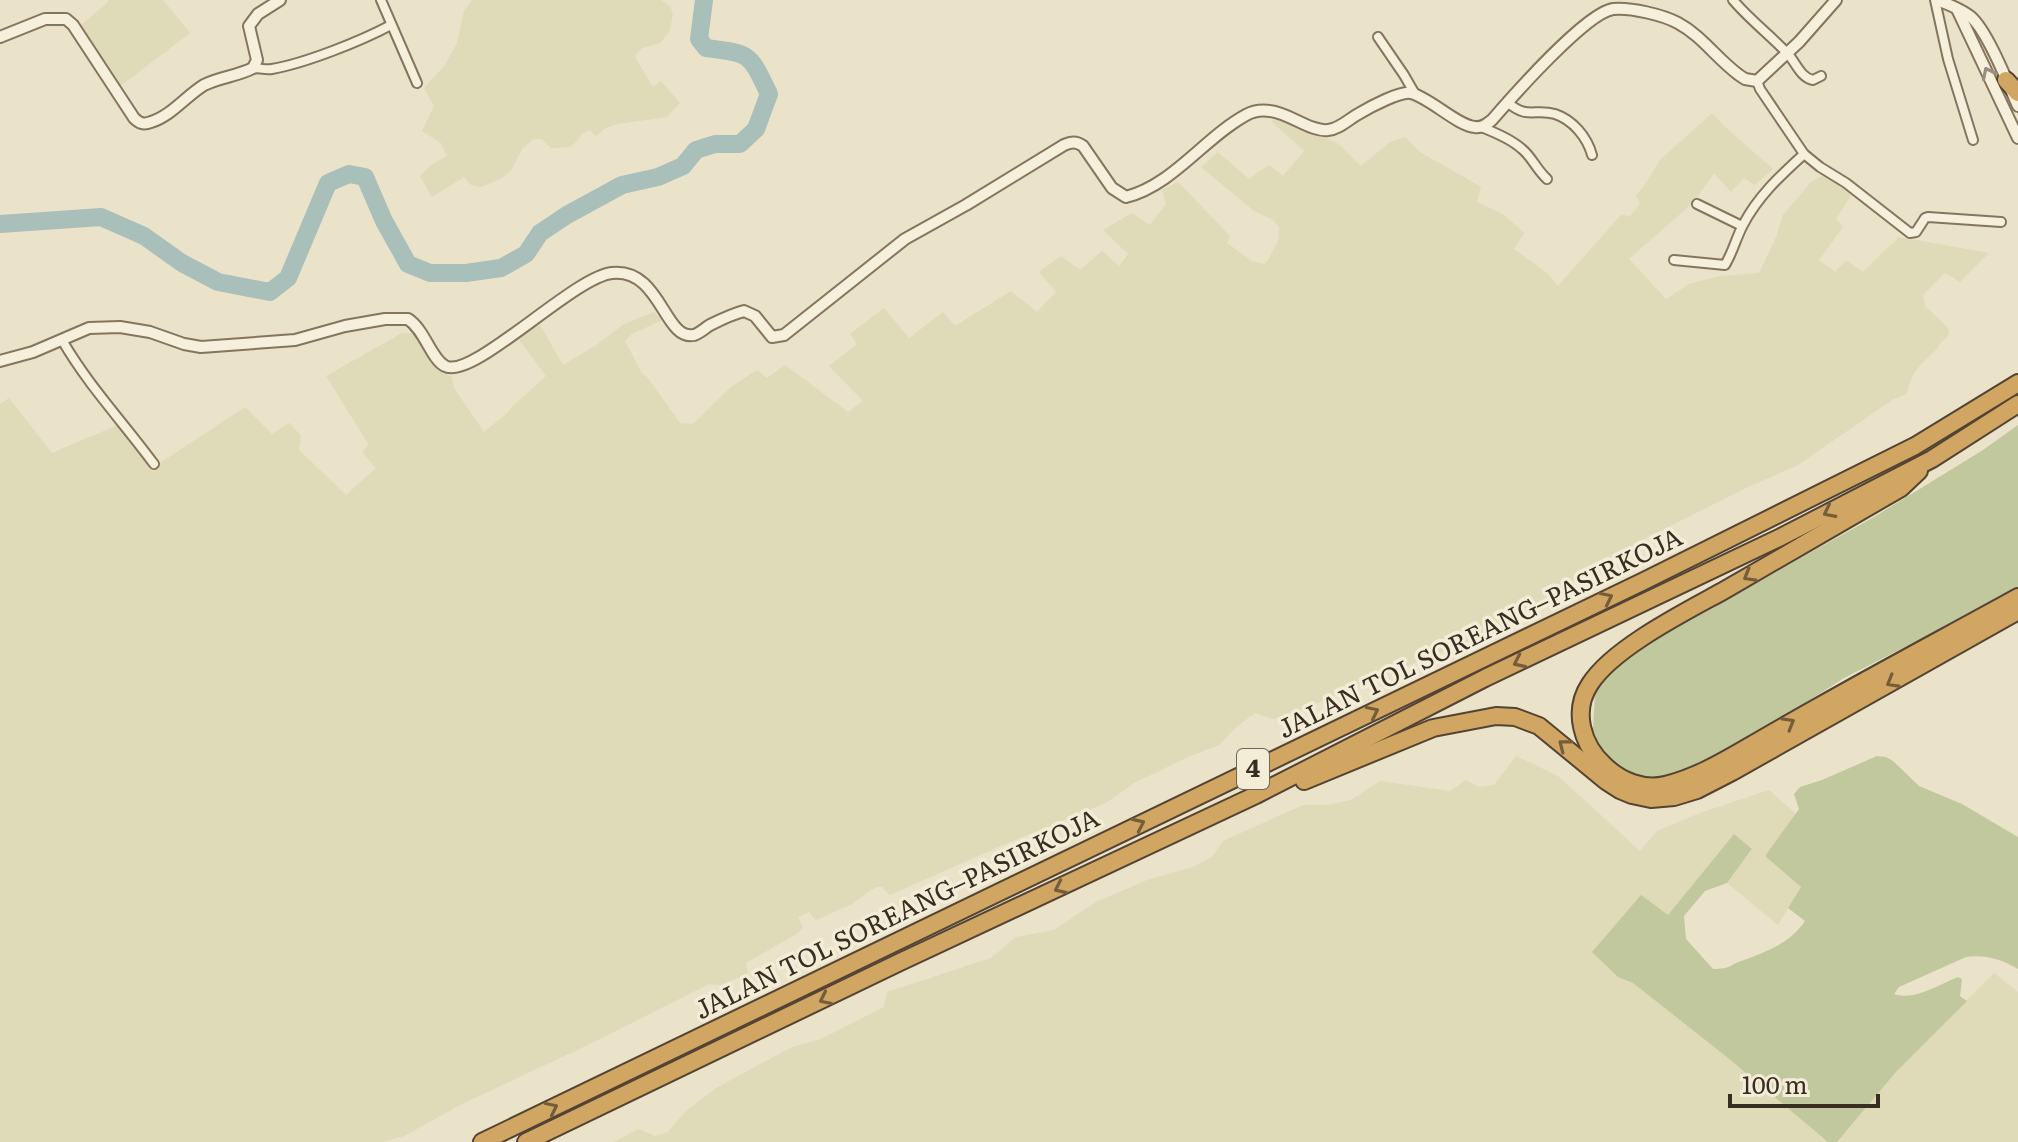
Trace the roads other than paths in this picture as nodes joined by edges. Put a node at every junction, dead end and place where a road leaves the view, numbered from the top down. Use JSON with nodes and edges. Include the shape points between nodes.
{"nodes":[{"id":1,"x":280,"y":0,"type":"edge"},
{"id":2,"x":381,"y":0,"type":"edge"},
{"id":3,"x":1733,"y":0,"type":"edge"},
{"id":4,"x":1836,"y":0,"type":"edge"},
{"id":5,"x":1936,"y":0,"type":"edge"},
{"id":6,"x":1957,"y":9,"type":"junction"},
{"id":7,"x":391,"y":25,"type":"junction"},
{"id":8,"x":0,"y":37,"type":"edge"},
{"id":9,"x":1378,"y":37,"type":"dead end"},
{"id":10,"x":1788,"y":54,"type":"junction"},
{"id":11,"x":253,"y":68,"type":"junction"},
{"id":12,"x":1821,"y":76,"type":"dead end"},
{"id":13,"x":2006,"y":80,"type":"junction"},
{"id":14,"x":1757,"y":81,"type":"junction"},
{"id":15,"x":417,"y":83,"type":"dead end"},
{"id":16,"x":2018,"y":93,"type":"edge"},
{"id":17,"x":1415,"y":94,"type":"junction"},
{"id":18,"x":1507,"y":102,"type":"junction"},
{"id":19,"x":2018,"y":106,"type":"edge"},
{"id":20,"x":1480,"y":127,"type":"junction"},
{"id":21,"x":2018,"y":138,"type":"edge"},
{"id":22,"x":1973,"y":140,"type":"dead end"},
{"id":23,"x":1804,"y":154,"type":"junction"},
{"id":24,"x":1592,"y":155,"type":"dead end"},
{"id":25,"x":1547,"y":179,"type":"dead end"},
{"id":26,"x":1697,"y":204,"type":"dead end"},
{"id":27,"x":2001,"y":222,"type":"dead end"},
{"id":28,"x":1742,"y":226,"type":"junction"},
{"id":29,"x":1674,"y":260,"type":"dead end"},
{"id":30,"x":62,"y":340,"type":"junction"},
{"id":31,"x":1,"y":358,"type":"edge"},
{"id":32,"x":2018,"y":383,"type":"edge"},
{"id":33,"x":2018,"y":404,"type":"edge"},
{"id":34,"x":1932,"y":459,"type":"junction"},
{"id":35,"x":154,"y":464,"type":"dead end"},
{"id":36,"x":2018,"y":597,"type":"edge"},
{"id":37,"x":2018,"y":611,"type":"edge"},
{"id":38,"x":1256,"y":795,"type":"junction"},
{"id":39,"x":482,"y":1142,"type":"edge"},
{"id":40,"x":526,"y":1142,"type":"edge"}],
"edges":[{"from":1,"to":11,"type":"street","via":[[249,26],[257,60]]},
{"from":2,"to":7,"type":"street"},
{"from":3,"to":10,"type":"street"},
{"from":4,"to":10,"type":"street"},
{"from":5,"to":6,"type":"street"},
{"from":5,"to":22,"type":"street"},
{"from":6,"to":13,"type":"street","via":[[1980,29]]},
{"from":21,"to":6,"type":"street","one_way":true},
{"from":7,"to":11,"type":"street","via":[[308,59]]},
{"from":7,"to":15,"type":"street"},
{"from":8,"to":11,"type":"street","via":[[45,19],[66,19],[134,118],[146,124],[213,81]]},
{"from":9,"to":17,"type":"street"},
{"from":10,"to":12,"type":"street","via":[[1805,78]]},
{"from":10,"to":14,"type":"street"},
{"from":13,"to":16,"type":"highway"},
{"from":13,"to":19,"type":"street"},
{"from":14,"to":18,"type":"street","via":[[1739,75],[1676,22],[1612,9],[1591,20]]},
{"from":14,"to":23,"type":"street"},
{"from":17,"to":20,"type":"street"},
{"from":17,"to":30,"type":"street","via":[[1404,92],[1328,130],[1272,111],[1248,113],[1160,182],[1126,197],[1112,188],[1083,146],[1064,145],[905,239],[777,337],[744,311],[688,334],[673,325],[639,278],[611,273],[458,368],[439,362],[408,319],[345,326],[295,340],[201,347],[120,327],[89,328]]},
{"from":18,"to":20,"type":"street"},
{"from":18,"to":24,"type":"street","via":[[1521,112],[1558,116],[1589,141]]},
{"from":20,"to":25,"type":"street","via":[[1520,147]]},
{"from":23,"to":27,"type":"street","via":[[1910,233],[1928,217]]},
{"from":23,"to":28,"type":"street","via":[[1759,198]]},
{"from":26,"to":28,"type":"street"},
{"from":28,"to":29,"type":"street","via":[[1725,265]]},
{"from":30,"to":31,"type":"street"},
{"from":30,"to":35,"type":"street"},
{"from":39,"to":32,"type":"highway","name":"JALAN TOL SOREANG–PASIRKOJA","number":"4","one_way":true,"via":[[1658,574],[1915,446]]},
{"from":33,"to":34,"type":"highway","name":"JALAN TOL SOREANG–PASIRKOJA","number":"4"},
{"from":34,"to":36,"type":"highway","one_way":true,"via":[[1901,488],[1607,663],[1582,703],[1580,716],[1589,746],[1614,775],[1629,782],[1651,787],[1679,781]]},
{"from":34,"to":38,"type":"highway","name":"JALAN TOL SOREANG–PASIRKOJA","number":"4","one_way":true},
{"from":37,"to":38,"type":"highway","one_way":true,"via":[[1732,772],[1674,797],[1651,799],[1620,790],[1539,726],[1496,716],[1433,728]]},
{"from":38,"to":40,"type":"highway","name":"JALAN TOL SOREANG–PASIRKOJA","number":"4","one_way":true}]}
